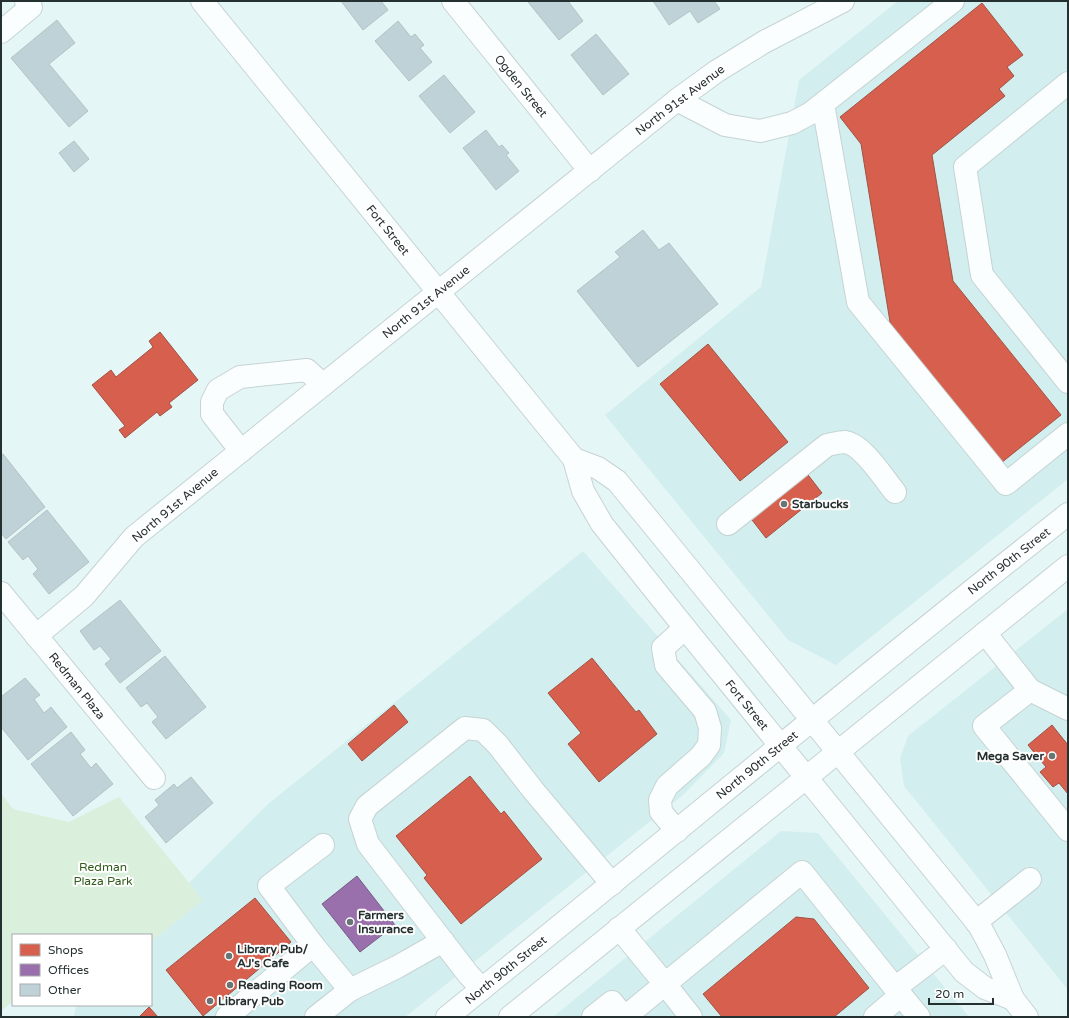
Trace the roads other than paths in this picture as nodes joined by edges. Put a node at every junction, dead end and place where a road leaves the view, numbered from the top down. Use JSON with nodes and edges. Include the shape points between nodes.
{"nodes":[{"id":1,"x":26,"y":1,"type":"edge"},
{"id":2,"x":202,"y":1,"type":"edge"},
{"id":3,"x":453,"y":1,"type":"edge"},
{"id":4,"x":953,"y":1,"type":"edge"},
{"id":5,"x":835,"y":3,"type":"edge"},
{"id":6,"x":1,"y":32,"type":"edge"},
{"id":7,"x":1068,"y":83,"type":"edge"},
{"id":8,"x":677,"y":100,"type":"junction"},
{"id":9,"x":823,"y":104,"type":"junction"},
{"id":10,"x":590,"y":171,"type":"junction"},
{"id":11,"x":439,"y":292,"type":"junction"},
{"id":12,"x":1068,"y":382,"type":"edge"},
{"id":13,"x":323,"y":385,"type":"junction"},
{"id":14,"x":1068,"y":434,"type":"edge"},
{"id":15,"x":241,"y":451,"type":"junction"},
{"id":16,"x":574,"y":459,"type":"junction"},
{"id":17,"x":895,"y":492,"type":"dead end"},
{"id":18,"x":1068,"y":514,"type":"edge"},
{"id":19,"x":728,"y":524,"type":"dead end"},
{"id":20,"x":1068,"y":566,"type":"edge"},
{"id":21,"x":1,"y":594,"type":"edge"},
{"id":22,"x":685,"y":628,"type":"junction"},
{"id":23,"x":985,"y":633,"type":"junction"},
{"id":24,"x":36,"y":636,"type":"junction"},
{"id":25,"x":1030,"y":690,"type":"junction"},
{"id":26,"x":1068,"y":709,"type":"edge"},
{"id":27,"x":812,"y":721,"type":"junction"},
{"id":28,"x":781,"y":746,"type":"junction"},
{"id":29,"x":837,"y":751,"type":"junction"},
{"id":30,"x":806,"y":777,"type":"junction"},
{"id":31,"x":154,"y":778,"type":"dead end"},
{"id":32,"x":1068,"y":830,"type":"edge"},
{"id":33,"x":677,"y":831,"type":"junction"},
{"id":34,"x":323,"y":845,"type":"dead end"},
{"id":35,"x":1030,"y":879,"type":"dead end"},
{"id":36,"x":612,"y":884,"type":"junction"},
{"id":37,"x":976,"y":922,"type":"junction"},
{"id":38,"x":620,"y":928,"type":"junction"},
{"id":39,"x":442,"y":941,"type":"junction"},
{"id":40,"x":313,"y":945,"type":"junction"},
{"id":41,"x":946,"y":949,"type":"junction"},
{"id":42,"x":664,"y":984,"type":"junction"},
{"id":43,"x":482,"y":989,"type":"junction"},
{"id":44,"x":350,"y":990,"type":"junction"},
{"id":45,"x":898,"y":992,"type":"junction"},
{"id":46,"x":1013,"y":999,"type":"junction"},
{"id":47,"x":227,"y":1017,"type":"edge"},
{"id":48,"x":316,"y":1017,"type":"edge"},
{"id":49,"x":447,"y":1017,"type":"edge"},
{"id":50,"x":510,"y":1017,"type":"edge"},
{"id":51,"x":593,"y":1017,"type":"edge"},
{"id":52,"x":624,"y":1017,"type":"edge"},
{"id":53,"x":691,"y":1017,"type":"edge"},
{"id":54,"x":875,"y":1017,"type":"edge"},
{"id":55,"x":919,"y":1017,"type":"edge"},
{"id":56,"x":1027,"y":1017,"type":"edge"}],
"edges":[{"from":1,"to":6,"type":"main road","via":[[31,7]]},
{"from":2,"to":11,"type":"main road","name":"Fort Street"},
{"from":3,"to":10,"type":"main road","name":"Ogden Street"},
{"from":4,"to":9,"type":"main road"},
{"from":5,"to":8,"type":"main road","name":"North 91st Avenue","via":[[764,42]]},
{"from":7,"to":12,"type":"main road","via":[[965,167],[982,275]]},
{"from":8,"to":9,"type":"main road","via":[[725,125],[760,131],[792,124]]},
{"from":8,"to":10,"type":"main road","name":"North 91st Avenue"},
{"from":9,"to":14,"type":"main road","via":[[858,302],[1006,484]]},
{"from":10,"to":11,"type":"main road","name":"North 91st Avenue"},
{"from":11,"to":13,"type":"main road","name":"North 91st Avenue"},
{"from":11,"to":16,"type":"main road","name":"Fort Street"},
{"from":13,"to":15,"type":"main road","name":"North 91st Avenue"},
{"from":13,"to":15,"type":"main road","via":[[307,370],[240,376],[218,390],[212,402],[212,414]]},
{"from":15,"to":24,"type":"main road","name":"North 91st Avenue","via":[[134,537],[84,596]]},
{"from":16,"to":22,"type":"main road","name":"Fort Street","via":[[583,491],[602,524]]},
{"from":16,"to":27,"type":"main road","via":[[598,468],[617,480]]},
{"from":17,"to":19,"type":"main road","via":[[858,447],[847,442],[837,442],[827,445]]},
{"from":18,"to":27,"type":"main road","name":"North 90th Street"},
{"from":20,"to":23,"type":"main road"},
{"from":21,"to":24,"type":"main road","name":"Redman Plaza"},
{"from":22,"to":28,"type":"main road","name":"Fort Street"},
{"from":22,"to":33,"type":"main road","via":[[663,648],[666,665],[705,711],[710,736],[709,745],[701,756],[667,786],[660,800],[661,812]]},
{"from":23,"to":25,"type":"main road"},
{"from":23,"to":29,"type":"main road"},
{"from":24,"to":31,"type":"main road","name":"Redman Plaza"},
{"from":25,"to":26,"type":"main road"},
{"from":25,"to":32,"type":"main road","via":[[984,726]]},
{"from":27,"to":28,"type":"main road","name":"North 90th Street"},
{"from":27,"to":29,"type":"main road"},
{"from":28,"to":30,"type":"main road","name":"Fort Street"},
{"from":28,"to":33,"type":"main road","name":"North 90th Street"},
{"from":29,"to":30,"type":"main road"},
{"from":29,"to":37,"type":"main road"},
{"from":30,"to":38,"type":"main road"},
{"from":30,"to":41,"type":"main road","name":"Fort Street"},
{"from":33,"to":36,"type":"main road","name":"North 90th Street"},
{"from":34,"to":40,"type":"main road","via":[[269,886]]},
{"from":35,"to":37,"type":"main road"},
{"from":36,"to":39,"type":"main road","via":[[498,745],[483,730],[465,728],[367,806],[360,819],[368,844]]},
{"from":36,"to":43,"type":"main road","name":"North 90th Street"},
{"from":37,"to":46,"type":"main road","via":[[995,954]]},
{"from":38,"to":42,"type":"main road"},
{"from":38,"to":50,"type":"main road"},
{"from":39,"to":43,"type":"main road"},
{"from":39,"to":44,"type":"main road"},
{"from":40,"to":44,"type":"main road"},
{"from":40,"to":47,"type":"main road"},
{"from":41,"to":45,"type":"main road"},
{"from":41,"to":46,"type":"main road","name":"Fort Street","via":[[964,972],[985,988]]},
{"from":42,"to":45,"type":"main road","via":[[802,872]]},
{"from":42,"to":52,"type":"main road"},
{"from":42,"to":53,"type":"main road"},
{"from":43,"to":49,"type":"main road","name":"North 90th Street"},
{"from":44,"to":48,"type":"main road"},
{"from":45,"to":54,"type":"main road"},
{"from":45,"to":55,"type":"main road"},
{"from":46,"to":56,"type":"main road"},
{"from":51,"to":52,"type":"main road","via":[[612,1002]]}]}
